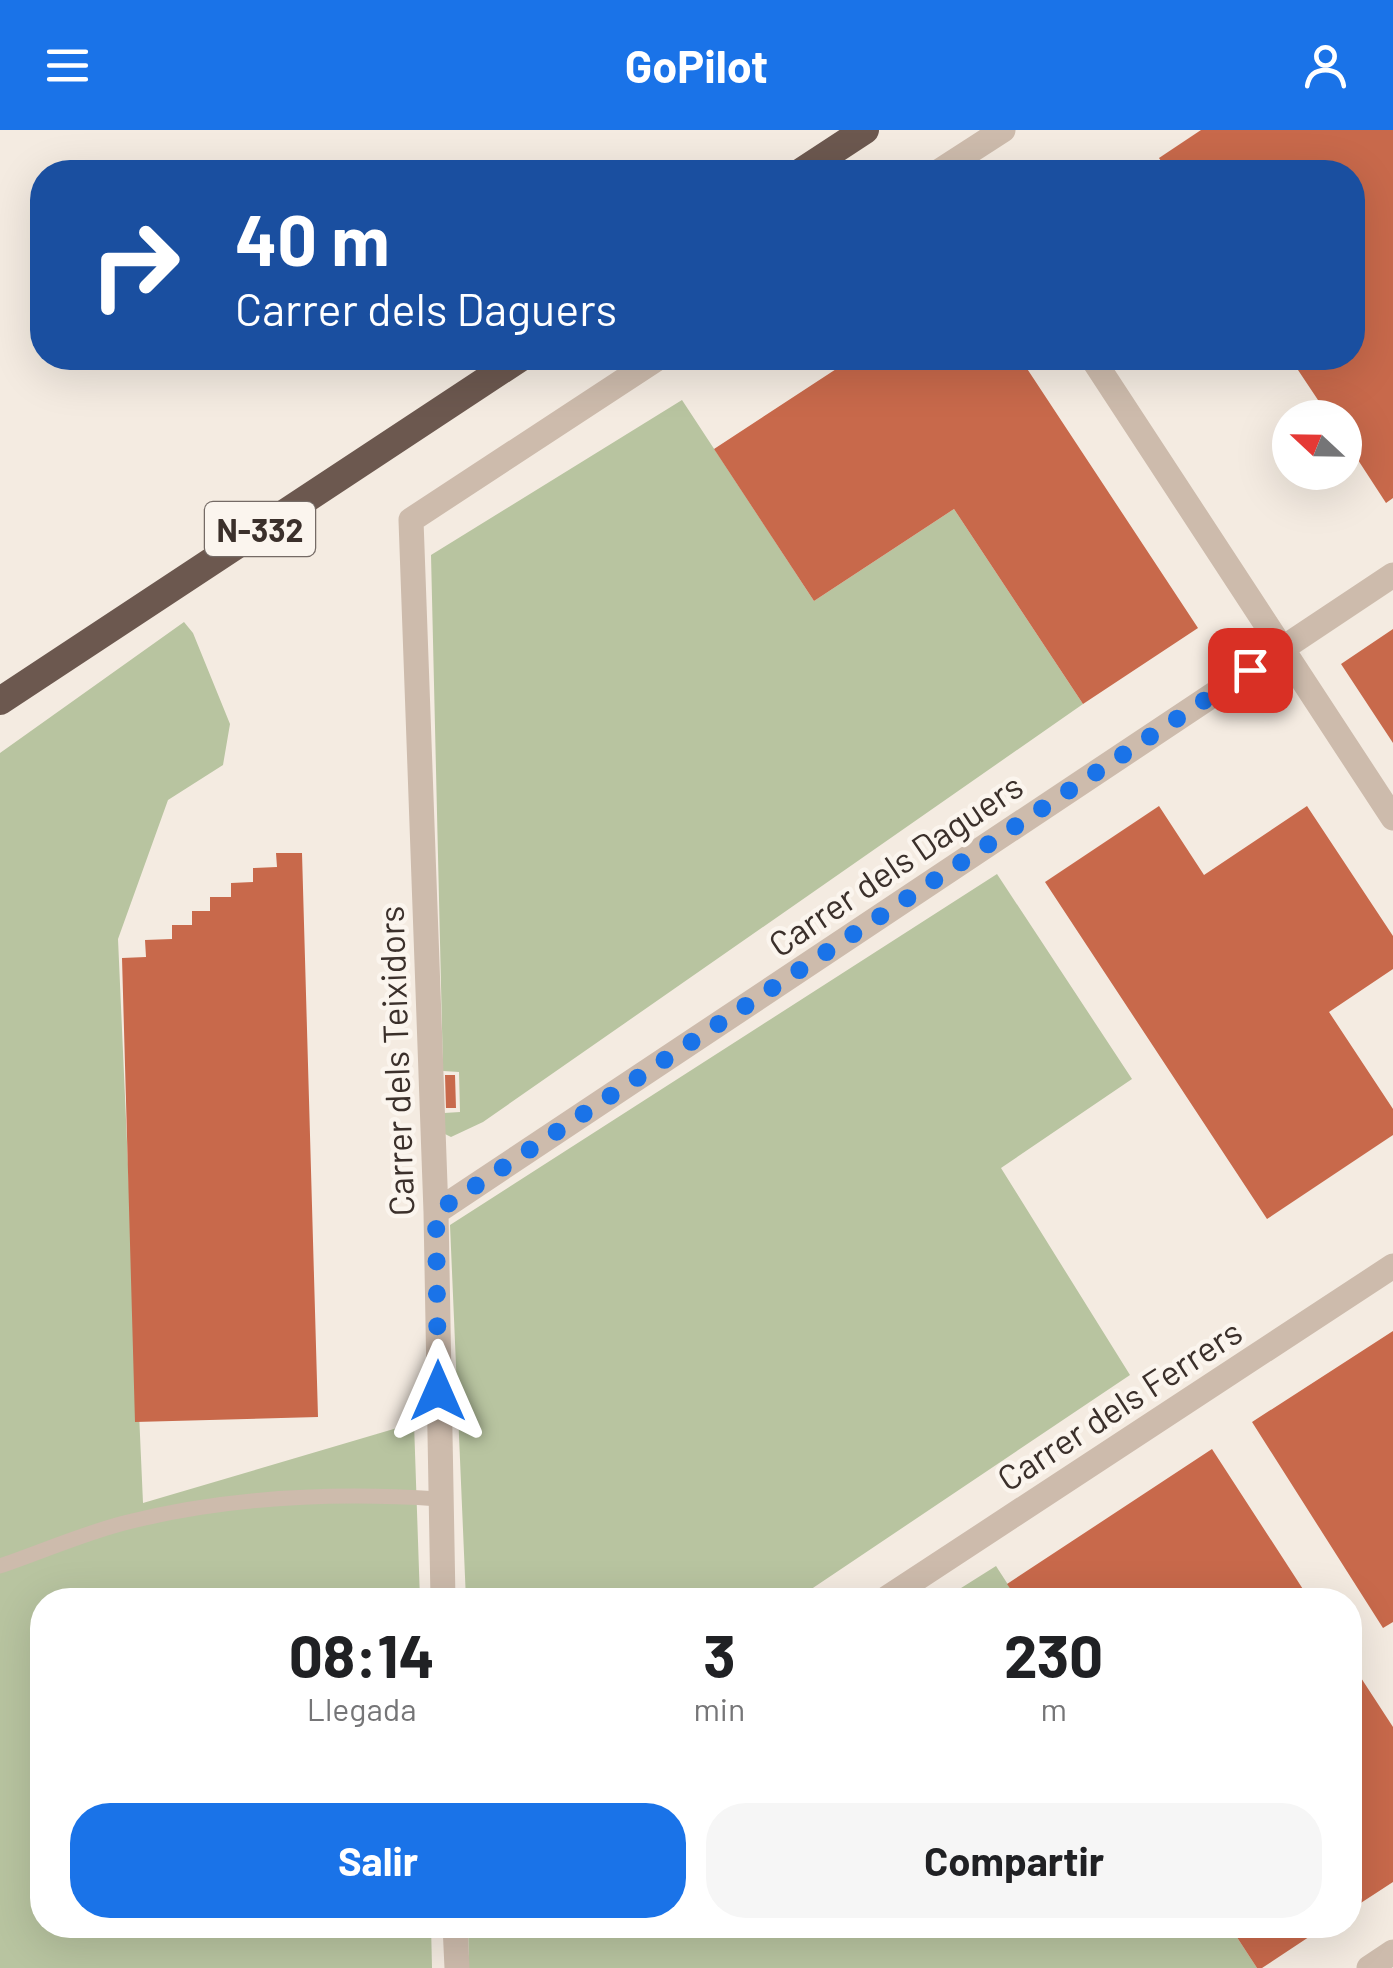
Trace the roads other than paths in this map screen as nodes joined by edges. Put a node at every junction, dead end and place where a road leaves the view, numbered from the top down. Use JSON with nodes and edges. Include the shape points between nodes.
{"nodes":[{"id":1,"x":865,"y":130,"type":"edge"},
{"id":2,"x":1002,"y":130,"type":"edge"},
{"id":3,"x":819,"y":160,"type":"edge"},
{"id":4,"x":971,"y":160,"type":"edge"},
{"id":5,"x":502,"y":370,"type":"edge"},
{"id":6,"x":640,"y":370,"type":"edge"},
{"id":7,"x":1100,"y":370,"type":"edge"},
{"id":8,"x":1393,"y":575,"type":"edge"},
{"id":9,"x":1283,"y":649,"type":"junction"},
{"id":10,"x":0,"y":700,"type":"edge"},
{"id":11,"x":1393,"y":818,"type":"edge"},
{"id":12,"x":436,"y":1212,"type":"junction"},
{"id":13,"x":1393,"y":1266,"type":"edge"},
{"id":14,"x":439,"y":1498,"type":"junction"},
{"id":15,"x":0,"y":1566,"type":"edge"},
{"id":16,"x":443,"y":1588,"type":"edge"},
{"id":17,"x":902,"y":1588,"type":"edge"},
{"id":18,"x":456,"y":1938,"type":"edge"},
{"id":19,"x":1393,"y":1952,"type":"edge"},
{"id":20,"x":457,"y":1968,"type":"edge"},
{"id":21,"x":1369,"y":1968,"type":"edge"}],
"edges":[{"from":1,"to":3,"type":"highway"},
{"from":2,"to":4,"type":"street"},
{"from":5,"to":10,"type":"highway","number":"N-332"},
{"from":6,"to":12,"type":"street","name":"Carrer dels Teixidors","via":[[411,520]]},
{"from":7,"to":9,"type":"street"},
{"from":8,"to":9,"type":"street","name":"Carrer dels Daguers"},
{"from":9,"to":11,"type":"street"},
{"from":9,"to":12,"type":"street","name":"Carrer dels Daguers"},
{"from":12,"to":14,"type":"street","name":"Carrer dels Teixidors"},
{"from":13,"to":17,"type":"street","name":"Carrer dels Ferrers"},
{"from":14,"to":15,"type":"lane","via":[[260,1499],[124,1523]]},
{"from":14,"to":16,"type":"street","name":"Carrer dels Teixidors"},
{"from":18,"to":20,"type":"street"},
{"from":19,"to":21,"type":"street"}]}
